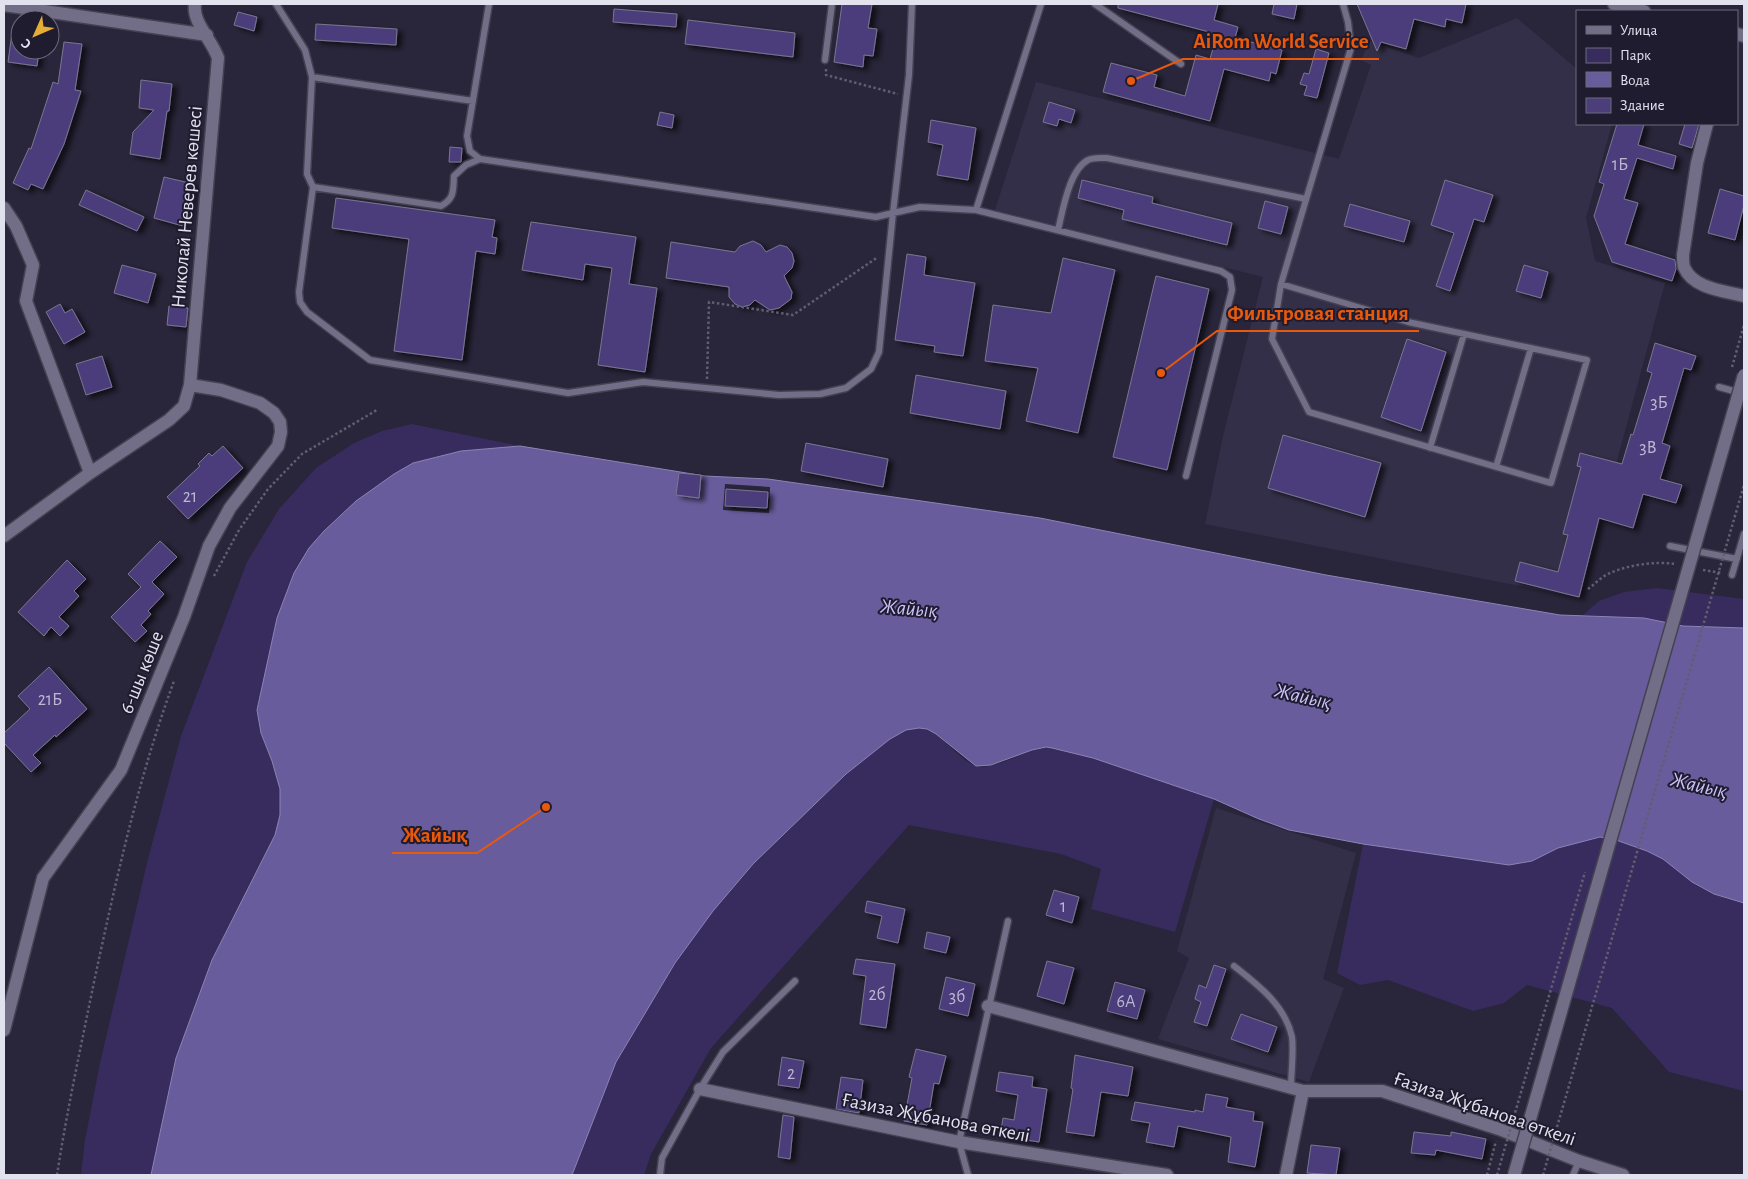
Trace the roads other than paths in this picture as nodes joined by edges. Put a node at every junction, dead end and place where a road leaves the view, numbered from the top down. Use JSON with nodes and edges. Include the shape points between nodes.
{"nodes":[{"id":1,"x":195,"y":4,"type":"edge"},
{"id":2,"x":276,"y":4,"type":"edge"},
{"id":3,"x":489,"y":4,"type":"edge"},
{"id":4,"x":832,"y":4,"type":"edge"},
{"id":5,"x":912,"y":4,"type":"edge"},
{"id":6,"x":1041,"y":4,"type":"edge"},
{"id":7,"x":1095,"y":4,"type":"edge"},
{"id":8,"x":1343,"y":4,"type":"edge"},
{"id":9,"x":1614,"y":4,"type":"edge"},
{"id":10,"x":4,"y":5,"type":"edge"},
{"id":11,"x":1640,"y":10,"type":"edge"},
{"id":12,"x":207,"y":35,"type":"junction"},
{"id":13,"x":825,"y":60,"type":"road end"},
{"id":14,"x":1180,"y":64,"type":"dead end"},
{"id":15,"x":312,"y":77,"type":"junction"},
{"id":16,"x":473,"y":101,"type":"junction"},
{"id":17,"x":1706,"y":125,"type":"edge"},
{"id":18,"x":480,"y":159,"type":"junction"},
{"id":19,"x":314,"y":187,"type":"junction"},
{"id":20,"x":1306,"y":198,"type":"junction"},
{"id":21,"x":4,"y":208,"type":"edge"},
{"id":22,"x":976,"y":210,"type":"junction"},
{"id":23,"x":892,"y":213,"type":"junction"},
{"id":24,"x":1058,"y":230,"type":"junction"},
{"id":25,"x":1281,"y":284,"type":"junction"},
{"id":26,"x":1744,"y":296,"type":"edge"},
{"id":27,"x":1464,"y":334,"type":"junction"},
{"id":28,"x":1531,"y":348,"type":"junction"},
{"id":29,"x":1744,"y":375,"type":"edge"},
{"id":30,"x":190,"y":385,"type":"junction"},
{"id":31,"x":1719,"y":387,"type":"dead end"},
{"id":32,"x":1744,"y":394,"type":"edge"},
{"id":33,"x":1430,"y":448,"type":"junction"},
{"id":34,"x":1496,"y":467,"type":"junction"},
{"id":35,"x":90,"y":473,"type":"junction"},
{"id":36,"x":1186,"y":476,"type":"dead end"},
{"id":37,"x":1744,"y":534,"type":"edge"},
{"id":38,"x":4,"y":536,"type":"edge"},
{"id":39,"x":1670,"y":546,"type":"dead end"},
{"id":40,"x":1737,"y":559,"type":"junction"},
{"id":41,"x":1732,"y":575,"type":"road end"},
{"id":42,"x":1008,"y":921,"type":"dead end"},
{"id":43,"x":1234,"y":966,"type":"dead end"},
{"id":44,"x":795,"y":981,"type":"dead end"},
{"id":45,"x":988,"y":1006,"type":"junction"},
{"id":46,"x":4,"y":1030,"type":"edge"},
{"id":47,"x":1297,"y":1089,"type":"junction"},
{"id":48,"x":700,"y":1090,"type":"junction"},
{"id":49,"x":958,"y":1142,"type":"junction"},
{"id":50,"x":1579,"y":1161,"type":"junction"},
{"id":51,"x":660,"y":1175,"type":"edge"},
{"id":52,"x":968,"y":1175,"type":"edge"},
{"id":53,"x":1167,"y":1175,"type":"edge"},
{"id":54,"x":1286,"y":1175,"type":"edge"},
{"id":55,"x":1514,"y":1175,"type":"edge"},
{"id":56,"x":1573,"y":1175,"type":"edge"},
{"id":57,"x":1623,"y":1175,"type":"edge"}],
"edges":[{"from":1,"to":12,"type":"street","name":"Николай Неверев көшесі","via":[[194,12]]},
{"from":2,"to":15,"type":"lane","via":[[305,50]]},
{"from":3,"to":16,"type":"lane"},
{"from":4,"to":13,"type":"lane"},
{"from":5,"to":23,"type":"lane","via":[[906,96]]},
{"from":6,"to":22,"type":"lane"},
{"from":7,"to":14,"type":"lane"},
{"from":8,"to":20,"type":"lane","via":[[1351,48]]},
{"from":9,"to":11,"type":"street"},
{"from":10,"to":12,"type":"street"},
{"from":12,"to":30,"type":"street","name":"Николай Неверев көшесі","via":[[218,58]]},
{"from":15,"to":16,"type":"lane"},
{"from":15,"to":19,"type":"lane","via":[[307,174]]},
{"from":16,"to":18,"type":"lane","via":[[467,136],[470,151]]},
{"from":17,"to":26,"type":"street","via":[[1697,163],[1684,267],[1701,284]]},
{"from":18,"to":19,"type":"lane","via":[[466,165],[454,176],[449,201],[441,206]]},
{"from":18,"to":23,"type":"lane","via":[[876,217]]},
{"from":19,"to":23,"type":"lane","via":[[299,292],[300,302],[307,312],[370,360],[568,393],[643,382],[778,395],[820,394],[846,388],[871,369],[879,352]]},
{"from":20,"to":24,"type":"lane","via":[[1107,158],[1090,159],[1079,166],[1073,176]]},
{"from":20,"to":25,"type":"lane"},
{"from":21,"to":35,"type":"street","via":[[33,264],[26,301]]},
{"from":22,"to":23,"type":"lane","via":[[920,207]]},
{"from":22,"to":24,"type":"lane"},
{"from":24,"to":36,"type":"lane","via":[[1221,271],[1230,277],[1232,290]]},
{"from":25,"to":27,"type":"lane","via":[[1408,322]]},
{"from":25,"to":33,"type":"lane","via":[[1272,339],[1309,412]]},
{"from":27,"to":28,"type":"lane"},
{"from":27,"to":33,"type":"lane"},
{"from":28,"to":34,"type":"lane"},
{"from":28,"to":34,"type":"lane","via":[[1587,360],[1551,483]]},
{"from":29,"to":55,"type":"street","bridge":true},
{"from":30,"to":35,"type":"street","name":"Николай Неверев көшесі","via":[[184,406],[169,420]]},
{"from":30,"to":46,"type":"street","name":"6-шы көше","via":[[221,390],[260,403],[280,422],[278,446],[230,508],[209,546],[184,617],[121,770],[43,878]]},
{"from":31,"to":32,"type":"lane"},
{"from":33,"to":34,"type":"lane"},
{"from":35,"to":38,"type":"street","name":"Николай Неверев көшесі"},
{"from":37,"to":40,"type":"lane"},
{"from":39,"to":40,"type":"lane"},
{"from":40,"to":41,"type":"lane"},
{"from":42,"to":45,"type":"lane"},
{"from":43,"to":47,"type":"lane","via":[[1266,991],[1285,1018],[1292,1038]]},
{"from":44,"to":48,"type":"lane","via":[[724,1052]]},
{"from":45,"to":47,"type":"street","name":"Ғазиза Жұбанова өткелі"},
{"from":45,"to":49,"type":"lane"},
{"from":47,"to":50,"type":"street","name":"Ғазиза Жұбанова өткелі","via":[[1382,1091]]},
{"from":47,"to":54,"type":"street"},
{"from":48,"to":49,"type":"street","name":"Ғазиза Жұбанова өткелі"},
{"from":48,"to":51,"type":"lane","via":[[662,1158]]},
{"from":49,"to":52,"type":"lane"},
{"from":49,"to":53,"type":"street","name":"Ғазиза Жұбанова өткелі"},
{"from":50,"to":56,"type":"lane"},
{"from":50,"to":57,"type":"street","name":"Ғазиза Жұбанова өткелі"}]}
